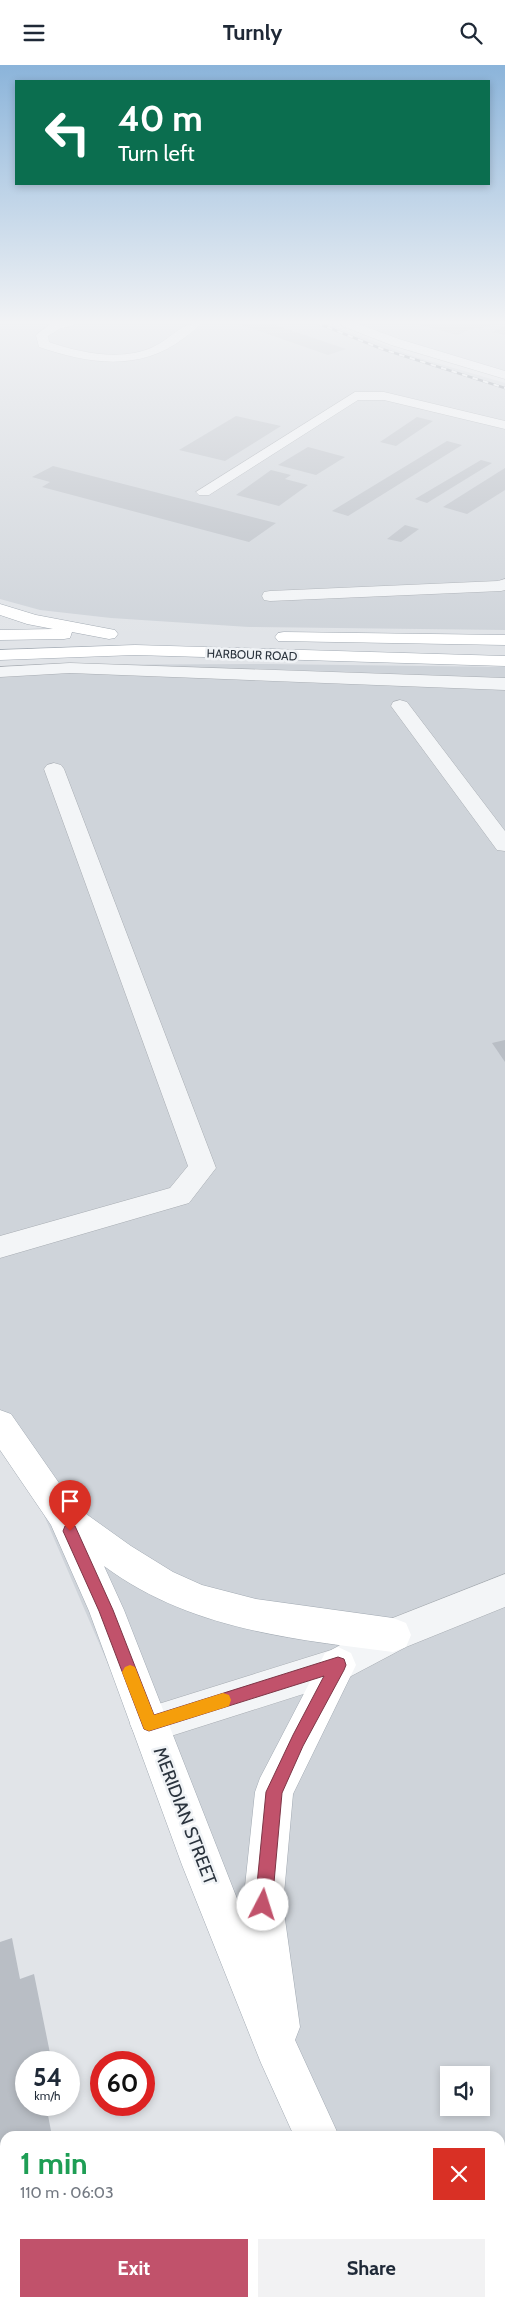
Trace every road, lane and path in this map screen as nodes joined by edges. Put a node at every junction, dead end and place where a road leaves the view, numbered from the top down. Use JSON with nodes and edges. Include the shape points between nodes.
{"nodes":[{"id":1,"x":305,"y":428,"type":"edge"},
{"id":2,"x":204,"y":492,"type":"dead end"},
{"id":3,"x":505,"y":584,"type":"edge"},
{"id":4,"x":270,"y":596,"type":"dead end"},
{"id":5,"x":0,"y":609,"type":"edge"},
{"id":6,"x":109,"y":634,"type":"junction"},
{"id":7,"x":0,"y":635,"type":"edge"},
{"id":8,"x":228,"y":636,"type":"dead end"},
{"id":9,"x":267,"y":637,"type":"dead end"},
{"id":10,"x":505,"y":640,"type":"edge"},
{"id":11,"x":0,"y":655,"type":"edge"},
{"id":12,"x":505,"y":661,"type":"edge"},
{"id":13,"x":0,"y":672,"type":"edge"},
{"id":14,"x":505,"y":684,"type":"edge"},
{"id":15,"x":400,"y":707,"type":"dead end"},
{"id":16,"x":54,"y":769,"type":"dead end"},
{"id":17,"x":498,"y":824,"type":"edge"},
{"id":18,"x":505,"y":845,"type":"edge"},
{"id":19,"x":0,"y":1247,"type":"edge"},
{"id":20,"x":0,"y":1424,"type":"edge"},
{"id":21,"x":63,"y":1515,"type":"junction"},
{"id":22,"x":505,"y":1590,"type":"edge"},
{"id":23,"x":393,"y":1635,"type":"junction"},
{"id":24,"x":338,"y":1665,"type":"junction"},
{"id":25,"x":149,"y":1724,"type":"junction"},
{"id":26,"x":283,"y":2063,"type":"junction"},
{"id":27,"x":315,"y":2131,"type":"edge"}],
"edges":[{"from":1,"to":2,"type":"street"},
{"from":3,"to":4,"type":"street"},
{"from":5,"to":6,"type":"main road","via":[[33,620]]},
{"from":6,"to":7,"type":"main road","name":"HARBOUR ROAD"},
{"from":6,"to":8,"type":"main road","name":"HARBOUR ROAD"},
{"from":9,"to":10,"type":"main road","name":"HARBOUR ROAD"},
{"from":11,"to":12,"type":"main road","name":"HARBOUR ROAD","via":[[135,649]]},
{"from":13,"to":14,"type":"street","via":[[70,668]]},
{"from":15,"to":17,"type":"street"},
{"from":16,"to":19,"type":"street","via":[[202,1168],[179,1196]]},
{"from":17,"to":18,"type":"street"},
{"from":20,"to":21,"type":"main road","name":"MERIDIAN STREET"},
{"from":21,"to":23,"type":"main road","via":[[132,1567],[176,1591],[215,1606],[268,1618]]},
{"from":21,"to":25,"type":"main road","name":"MERIDIAN STREET","via":[[106,1610]]},
{"from":22,"to":23,"type":"street"},
{"from":23,"to":24,"type":"street"},
{"from":24,"to":25,"type":"street"},
{"from":24,"to":26,"type":"main road","via":[[274,1792],[263,1905]]},
{"from":25,"to":26,"type":"main road","name":"MERIDIAN STREET","via":[[202,1865]]},
{"from":26,"to":27,"type":"main road","name":"MERIDIAN STREET"}]}
